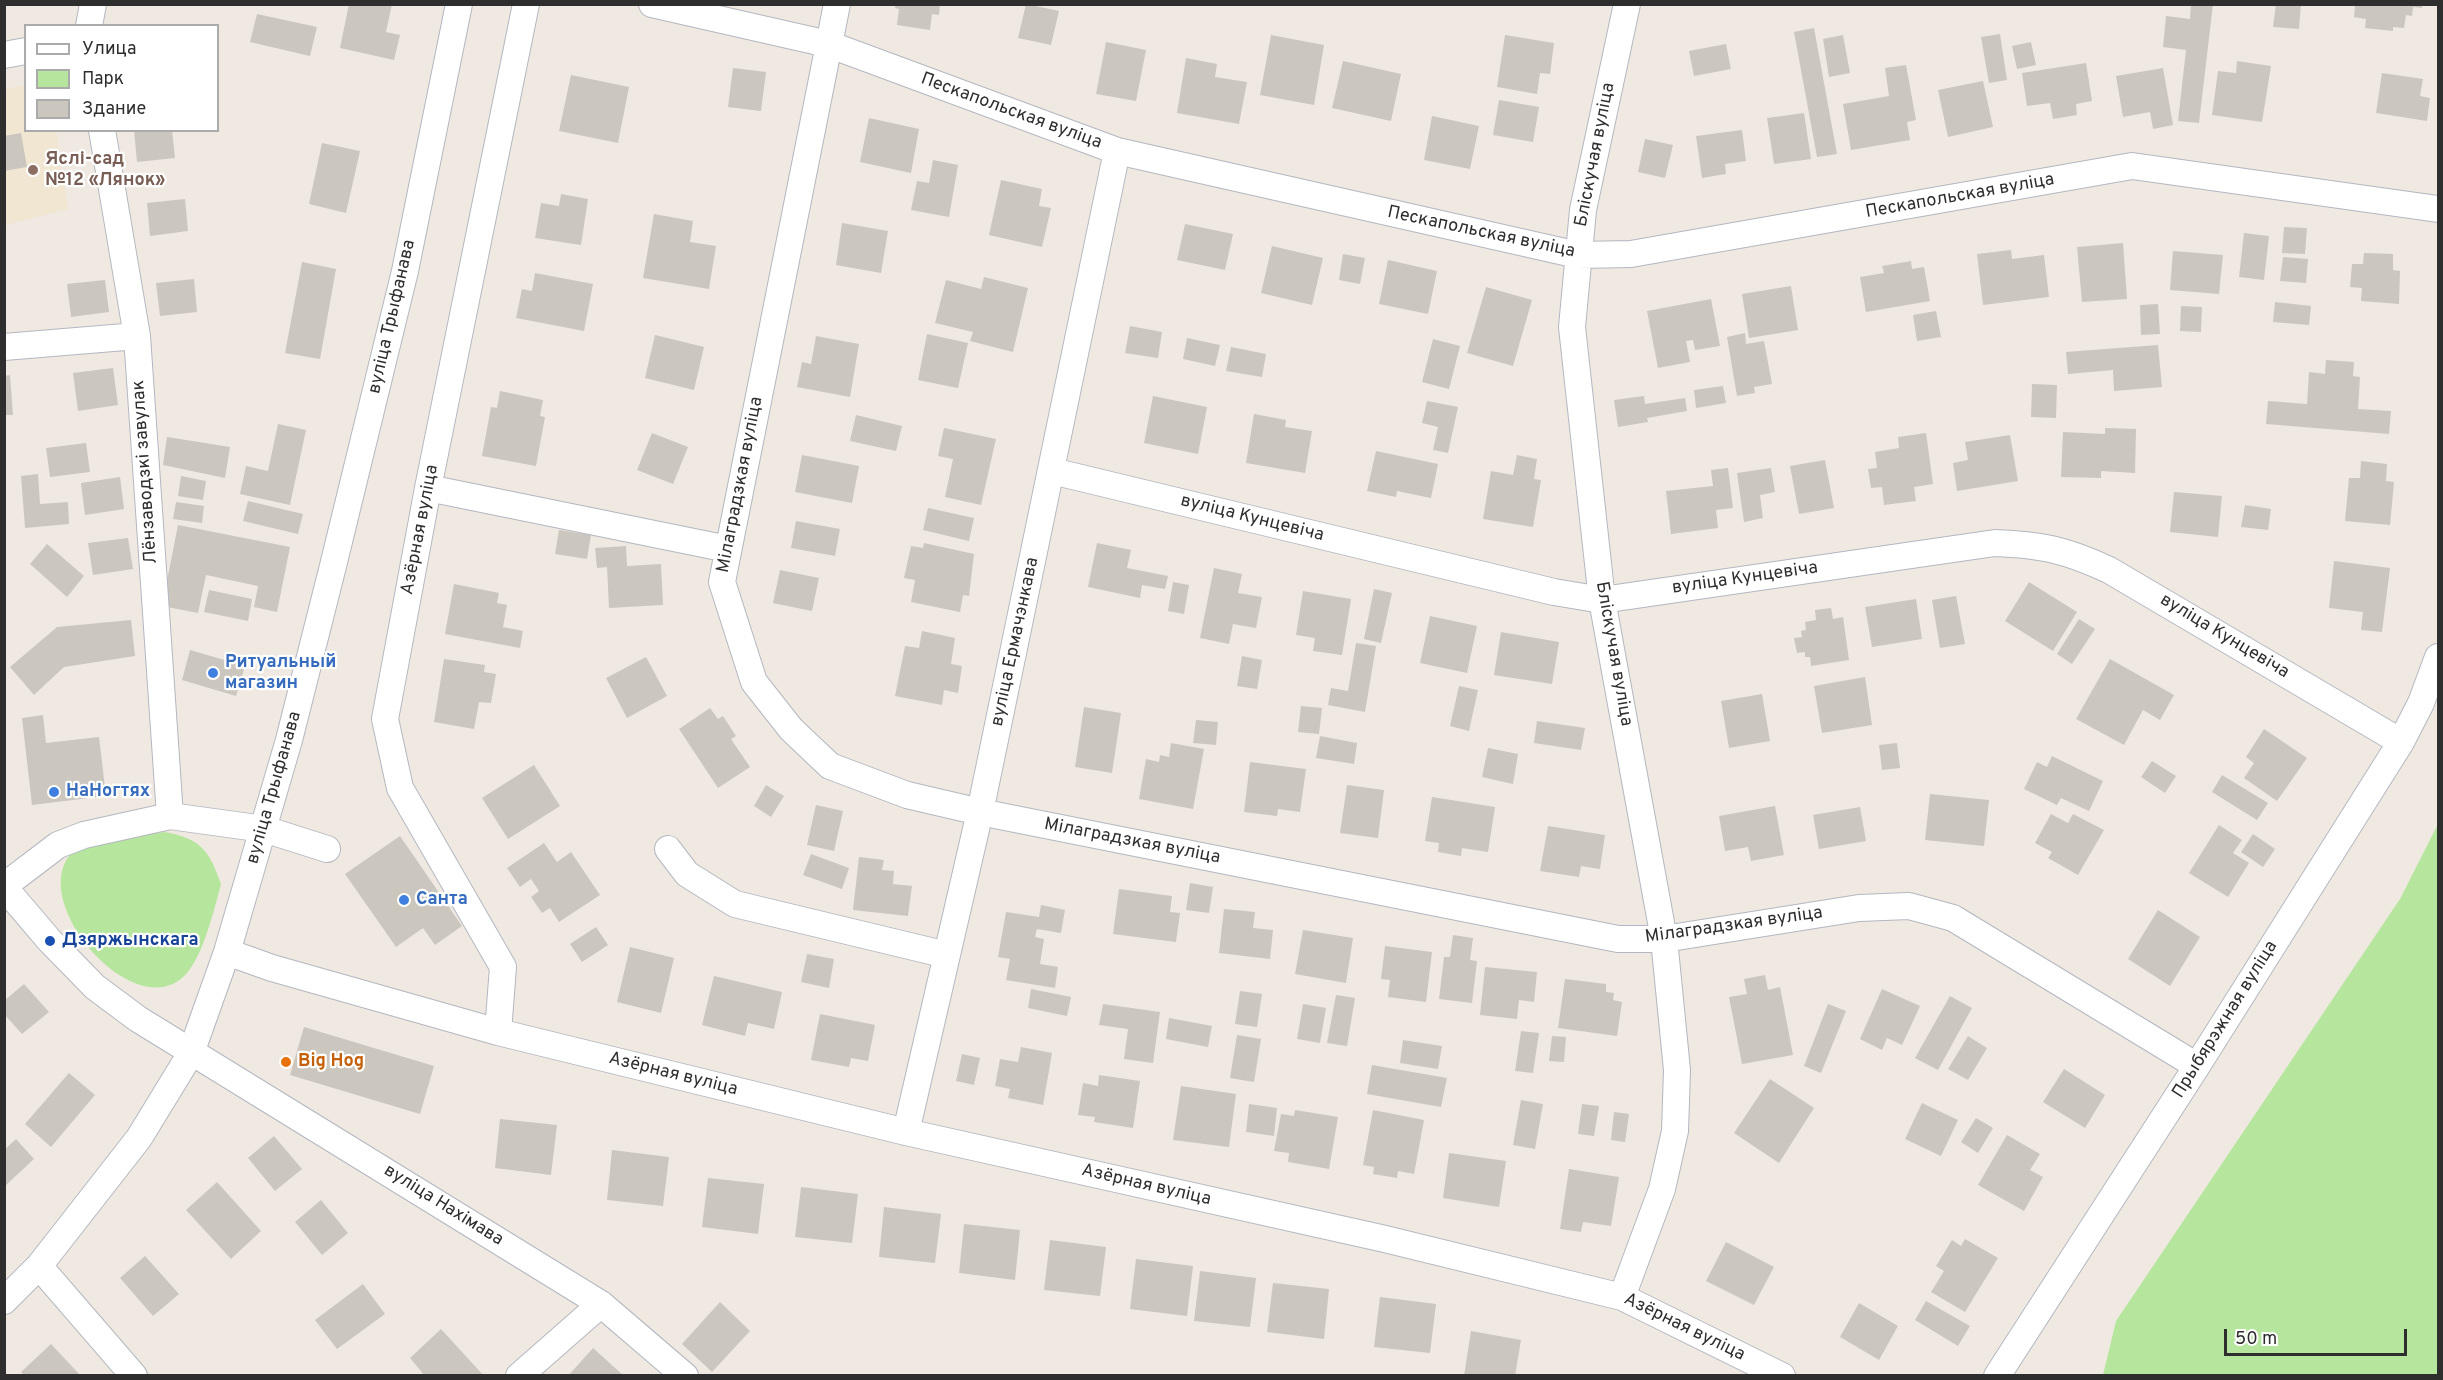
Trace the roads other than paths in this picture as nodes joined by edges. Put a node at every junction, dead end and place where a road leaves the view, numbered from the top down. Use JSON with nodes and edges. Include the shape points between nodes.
{"nodes":[{"id":1,"x":93,"y":4,"type":"edge"},
{"id":2,"x":459,"y":4,"type":"edge"},
{"id":3,"x":526,"y":4,"type":"edge"},
{"id":4,"x":652,"y":4,"type":"edge"},
{"id":5,"x":837,"y":4,"type":"edge"},
{"id":6,"x":1627,"y":4,"type":"edge"},
{"id":7,"x":89,"y":24,"type":"edge"},
{"id":8,"x":828,"y":44,"type":"junction"},
{"id":9,"x":24,"y":51,"type":"edge"},
{"id":10,"x":4,"y":55,"type":"edge"},
{"id":11,"x":102,"y":132,"type":"edge"},
{"id":12,"x":1117,"y":151,"type":"junction"},
{"id":13,"x":2439,"y":209,"type":"edge"},
{"id":14,"x":1578,"y":255,"type":"junction"},
{"id":15,"x":137,"y":336,"type":"junction"},
{"id":16,"x":4,"y":347,"type":"edge"},
{"id":17,"x":1052,"y":471,"type":"junction"},
{"id":18,"x":428,"y":488,"type":"junction"},
{"id":19,"x":728,"y":549,"type":"junction"},
{"id":20,"x":1602,"y":600,"type":"junction"},
{"id":21,"x":2439,"y":657,"type":"edge"},
{"id":22,"x":2401,"y":742,"type":"junction"},
{"id":23,"x":980,"y":812,"type":"junction"},
{"id":24,"x":170,"y":816,"type":"junction"},
{"id":25,"x":264,"y":829,"type":"junction"},
{"id":26,"x":327,"y":849,"type":"dead end"},
{"id":27,"x":668,"y":849,"type":"dead end"},
{"id":28,"x":4,"y":886,"type":"edge"},
{"id":29,"x":1664,"y":939,"type":"junction"},
{"id":30,"x":227,"y":952,"type":"junction"},
{"id":31,"x":947,"y":955,"type":"junction"},
{"id":32,"x":498,"y":1032,"type":"junction"},
{"id":33,"x":191,"y":1053,"type":"junction"},
{"id":34,"x":2197,"y":1066,"type":"junction"},
{"id":35,"x":906,"y":1132,"type":"junction"},
{"id":36,"x":39,"y":1266,"type":"junction"},
{"id":37,"x":1622,"y":1297,"type":"junction"},
{"id":38,"x":4,"y":1301,"type":"edge"},
{"id":39,"x":601,"y":1304,"type":"junction"},
{"id":40,"x":134,"y":1376,"type":"edge"},
{"id":41,"x":519,"y":1376,"type":"edge"},
{"id":42,"x":685,"y":1376,"type":"edge"},
{"id":43,"x":1782,"y":1376,"type":"edge"},
{"id":44,"x":1997,"y":1376,"type":"edge"}],
"edges":[{"from":1,"to":7,"type":"street"},
{"from":2,"to":25,"type":"street","name":"вуліца Трыфанава","via":[[405,271]]},
{"from":3,"to":18,"type":"street","name":"Азёрная вуліца"},
{"from":4,"to":8,"type":"street","name":"Пескапольская вуліца"},
{"from":5,"to":8,"type":"street","name":"Мілаградзкая вуліца"},
{"from":6,"to":14,"type":"street","name":"Бліскучая вуліца","via":[[1583,210]]},
{"from":8,"to":12,"type":"street","name":"Пескапольская вуліца"},
{"from":8,"to":19,"type":"street","name":"Мілаградзкая вуліца"},
{"from":9,"to":10,"type":"street"},
{"from":11,"to":15,"type":"street","name":"Лёнзаводзкі завулак"},
{"from":12,"to":14,"type":"street","name":"Пескапольская вуліца"},
{"from":12,"to":17,"type":"street","name":"вуліца Ермачэнкава"},
{"from":13,"to":14,"type":"street","name":"Пескапольская вуліца","via":[[2132,166],[1631,254]]},
{"from":14,"to":20,"type":"street","name":"Бліскучая вуліца","via":[[1572,327]]},
{"from":15,"to":16,"type":"street"},
{"from":15,"to":24,"type":"street","name":"Лёнзаводзкі завулак"},
{"from":17,"to":20,"type":"street","name":"вуліца Кунцевіча","via":[[1554,592]]},
{"from":17,"to":23,"type":"street","name":"вуліца Ермачэнкава"},
{"from":18,"to":19,"type":"street"},
{"from":18,"to":32,"type":"street","name":"Азёрная вуліца","via":[[385,719],[400,788],[503,967]]},
{"from":19,"to":23,"type":"street","name":"Мілаградзкая вуліца","via":[[722,582],[754,682],[791,729],[830,766],[907,795]]},
{"from":20,"to":22,"type":"street","name":"вуліца Кунцевіча","via":[[1995,543],[2040,545],[2071,552],[2109,570]]},
{"from":20,"to":29,"type":"street","name":"Бліскучая вуліца"},
{"from":21,"to":22,"type":"street","name":"Прыбярэжная вуліца"},
{"from":22,"to":34,"type":"street","name":"Прыбярэжная вуліца"},
{"from":23,"to":29,"type":"street","name":"Мілаградзкая вуліца","via":[[1618,939]]},
{"from":23,"to":31,"type":"street","name":"вуліца Ермачэнкава"},
{"from":24,"to":25,"type":"street"},
{"from":24,"to":28,"type":"street","via":[[84,835],[58,845]]},
{"from":25,"to":26,"type":"street"},
{"from":25,"to":30,"type":"street","name":"вуліца Трыфанава"},
{"from":27,"to":31,"type":"street","via":[[687,874],[735,904]]},
{"from":28,"to":33,"type":"street","name":"вуліца Нахімава","via":[[95,987]]},
{"from":29,"to":34,"type":"street","name":"Мілаградзкая вуліца","via":[[1858,908],[1909,906],[1953,918]]},
{"from":29,"to":37,"type":"street","name":"Бліскучая вуліца","via":[[1677,1070],[1675,1131],[1662,1189]]},
{"from":30,"to":32,"type":"street","name":"Азёрная вуліца"},
{"from":30,"to":33,"type":"street","name":"вуліца Трыфанава"},
{"from":31,"to":35,"type":"street","name":"вуліца Ермачэнкава"},
{"from":32,"to":35,"type":"street","name":"Азёрная вуліца"},
{"from":33,"to":36,"type":"street","name":"вуліца Трыфанава","via":[[139,1138]]},
{"from":33,"to":39,"type":"street","name":"вуліца Нахімава"},
{"from":34,"to":44,"type":"street","name":"Прыбярэжная вуліца"},
{"from":35,"to":37,"type":"street","name":"Азёрная вуліца","via":[[1385,1239]]},
{"from":36,"to":38,"type":"street","name":"вуліца Трыфанава"},
{"from":36,"to":40,"type":"street"},
{"from":37,"to":43,"type":"street","name":"Азёрная вуліца"},
{"from":39,"to":41,"type":"street"},
{"from":39,"to":42,"type":"street","name":"вуліца Нахімава"}]}
